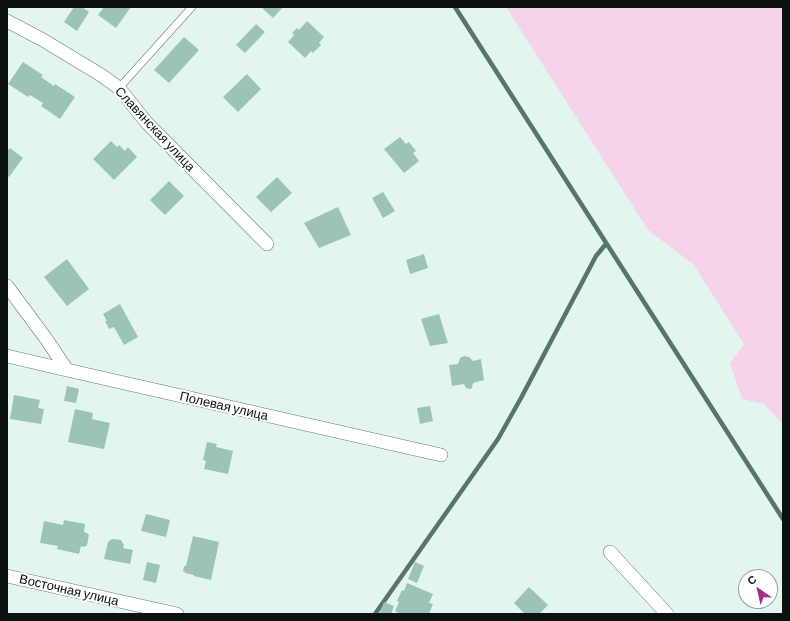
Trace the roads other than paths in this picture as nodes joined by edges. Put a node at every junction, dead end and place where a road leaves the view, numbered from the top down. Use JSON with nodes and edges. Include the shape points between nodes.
{"nodes":[{"id":1,"x":192,"y":7,"type":"edge"},
{"id":2,"x":7,"y":21,"type":"edge"},
{"id":3,"x":119,"y":88,"type":"junction"},
{"id":4,"x":267,"y":244,"type":"dead end"},
{"id":5,"x":7,"y":286,"type":"edge"},
{"id":6,"x":7,"y":356,"type":"edge"},
{"id":7,"x":67,"y":370,"type":"junction"},
{"id":8,"x":441,"y":455,"type":"dead end"},
{"id":9,"x":610,"y":552,"type":"dead end"},
{"id":10,"x":7,"y":576,"type":"edge"},
{"id":11,"x":177,"y":614,"type":"edge"},
{"id":12,"x":666,"y":614,"type":"edge"}],
"edges":[{"from":1,"to":3,"type":"lane"},
{"from":2,"to":3,"type":"street","name":"Славянская улица","via":[[43,40]]},
{"from":3,"to":4,"type":"street","name":"Славянская улица","via":[[146,122]]},
{"from":5,"to":7,"type":"street"},
{"from":6,"to":7,"type":"street","name":"Полевая улица"},
{"from":7,"to":8,"type":"street","name":"Полевая улица"},
{"from":9,"to":12,"type":"street"},
{"from":10,"to":11,"type":"street","name":"Восточная улица"}]}
